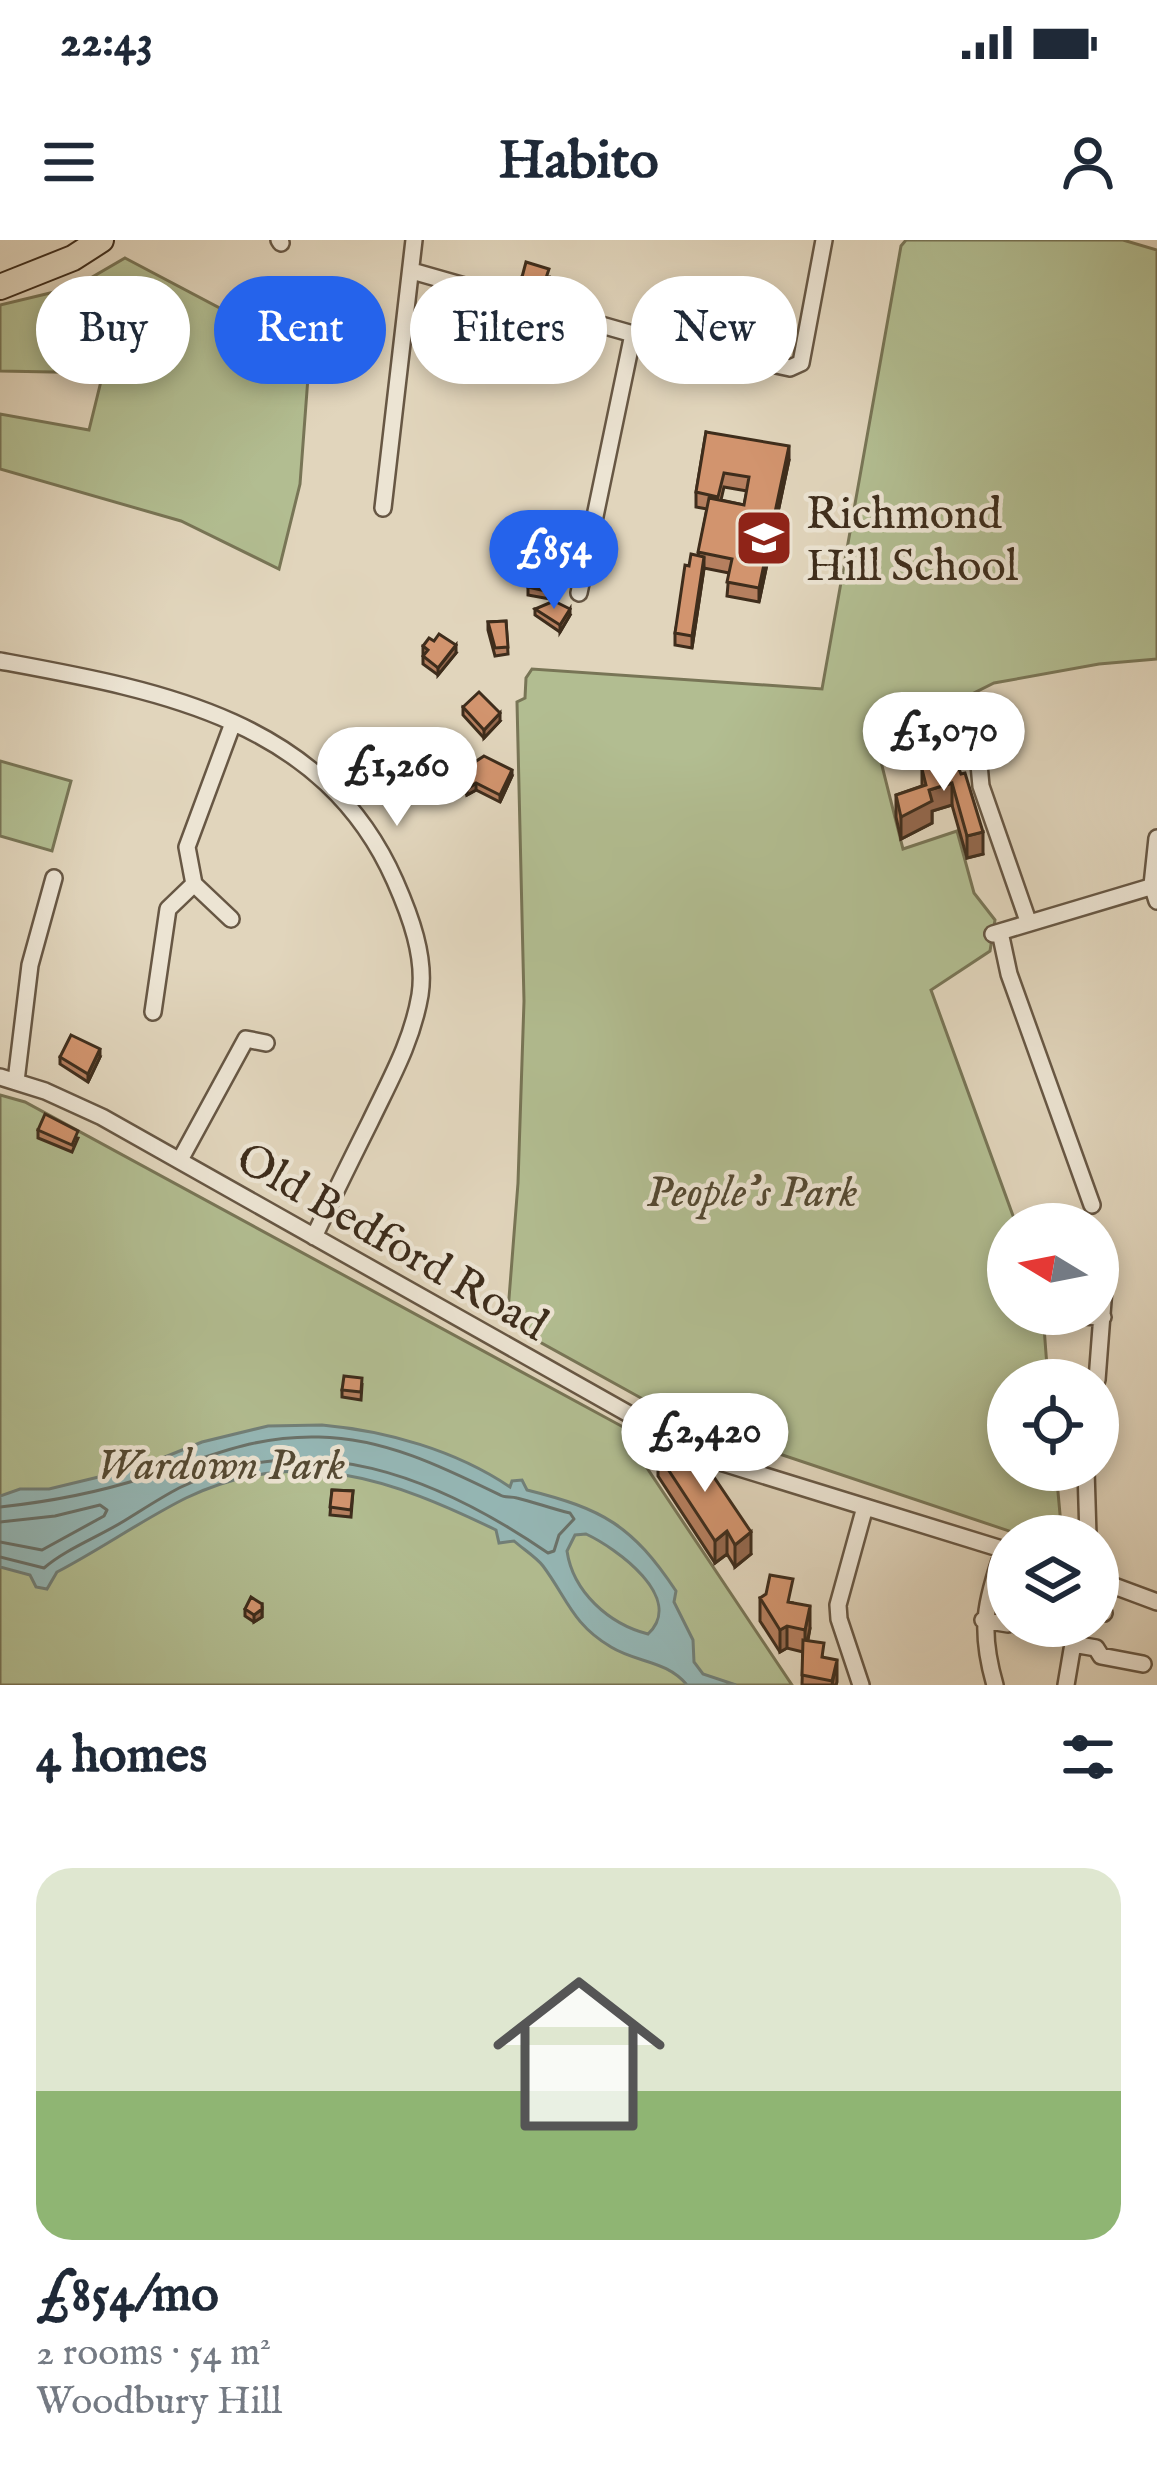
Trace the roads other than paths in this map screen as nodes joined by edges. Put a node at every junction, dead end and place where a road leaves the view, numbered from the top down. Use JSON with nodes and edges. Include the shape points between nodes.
{"nodes":[{"id":1,"x":101,"y":240,"type":"edge"},
{"id":2,"x":413,"y":240,"type":"edge"},
{"id":3,"x":824,"y":240,"type":"edge"},
{"id":4,"x":412,"y":271,"type":"junction"},
{"id":5,"x":0,"y":287,"type":"edge"},
{"id":6,"x":631,"y":333,"type":"edge"},
{"id":7,"x":631,"y":343,"type":"edge"},
{"id":8,"x":797,"y":365,"type":"edge"},
{"id":9,"x":383,"y":508,"type":"dead end"},
{"id":10,"x":578,"y":593,"type":"dead end"},
{"id":11,"x":0,"y":662,"type":"edge"},
{"id":12,"x":974,"y":710,"type":"dead end"},
{"id":13,"x":233,"y":723,"type":"junction"},
{"id":14,"x":1157,"y":838,"type":"edge"},
{"id":15,"x":54,"y":878,"type":"dead end"},
{"id":16,"x":194,"y":884,"type":"junction"},
{"id":17,"x":1155,"y":890,"type":"edge"},
{"id":18,"x":231,"y":919,"type":"dead end"},
{"id":19,"x":1028,"y":921,"type":"junction"},
{"id":20,"x":153,"y":1012,"type":"dead end"},
{"id":21,"x":266,"y":1042,"type":"dead end"},
{"id":22,"x":8,"y":1079,"type":"edge"},
{"id":23,"x":180,"y":1160,"type":"junction"},
{"id":24,"x":1091,"y":1203,"type":"edge"},
{"id":25,"x":314,"y":1237,"type":"junction"},
{"id":26,"x":866,"y":1507,"type":"junction"},
{"id":27,"x":987,"y":1544,"type":"edge"},
{"id":28,"x":1119,"y":1588,"type":"edge"},
{"id":29,"x":1157,"y":1602,"type":"edge"},
{"id":30,"x":987,"y":1607,"type":"edge"},
{"id":31,"x":983,"y":1619,"type":"junction"},
{"id":32,"x":987,"y":1620,"type":"edge"},
{"id":33,"x":1072,"y":1647,"type":"edge"},
{"id":34,"x":1094,"y":1647,"type":"edge"},
{"id":35,"x":1143,"y":1664,"type":"dead end"},
{"id":36,"x":861,"y":1685,"type":"edge"},
{"id":37,"x":995,"y":1685,"type":"edge"},
{"id":38,"x":1066,"y":1685,"type":"edge"}],
"edges":[{"from":1,"to":5,"type":"main road"},
{"from":2,"to":4,"type":"street"},
{"from":3,"to":8,"type":"street"},
{"from":4,"to":6,"type":"street"},
{"from":4,"to":9,"type":"street"},
{"from":7,"to":10,"type":"street"},
{"from":11,"to":13,"type":"street","via":[[114,682]]},
{"from":12,"to":19,"type":"street","via":[[982,787]]},
{"from":13,"to":16,"type":"street","via":[[187,847]]},
{"from":13,"to":25,"type":"street","via":[[299,759],[344,800],[383,855],[413,922],[421,990],[409,1044]]},
{"from":14,"to":17,"type":"street"},
{"from":15,"to":22,"type":"street"},
{"from":16,"to":18,"type":"street"},
{"from":16,"to":20,"type":"street","via":[[168,909]]},
{"from":17,"to":19,"type":"street"},
{"from":19,"to":24,"type":"street","via":[[995,933]]},
{"from":21,"to":23,"type":"street","via":[[246,1039]]},
{"from":22,"to":23,"type":"street","name":"Old Bedford Road","via":[[71,1101]]},
{"from":23,"to":25,"type":"street","name":"Old Bedford Road"},
{"from":25,"to":26,"type":"street","name":"Old Bedford Road","via":[[707,1458]]},
{"from":26,"to":27,"type":"street","name":"Old Bedford Road"},
{"from":26,"to":36,"type":"street","via":[[838,1605]]},
{"from":28,"to":29,"type":"street"},
{"from":30,"to":31,"type":"street"},
{"from":31,"to":32,"type":"street"},
{"from":31,"to":37,"type":"street"},
{"from":33,"to":38,"type":"street"},
{"from":34,"to":35,"type":"street","via":[[1101,1656]]}]}
